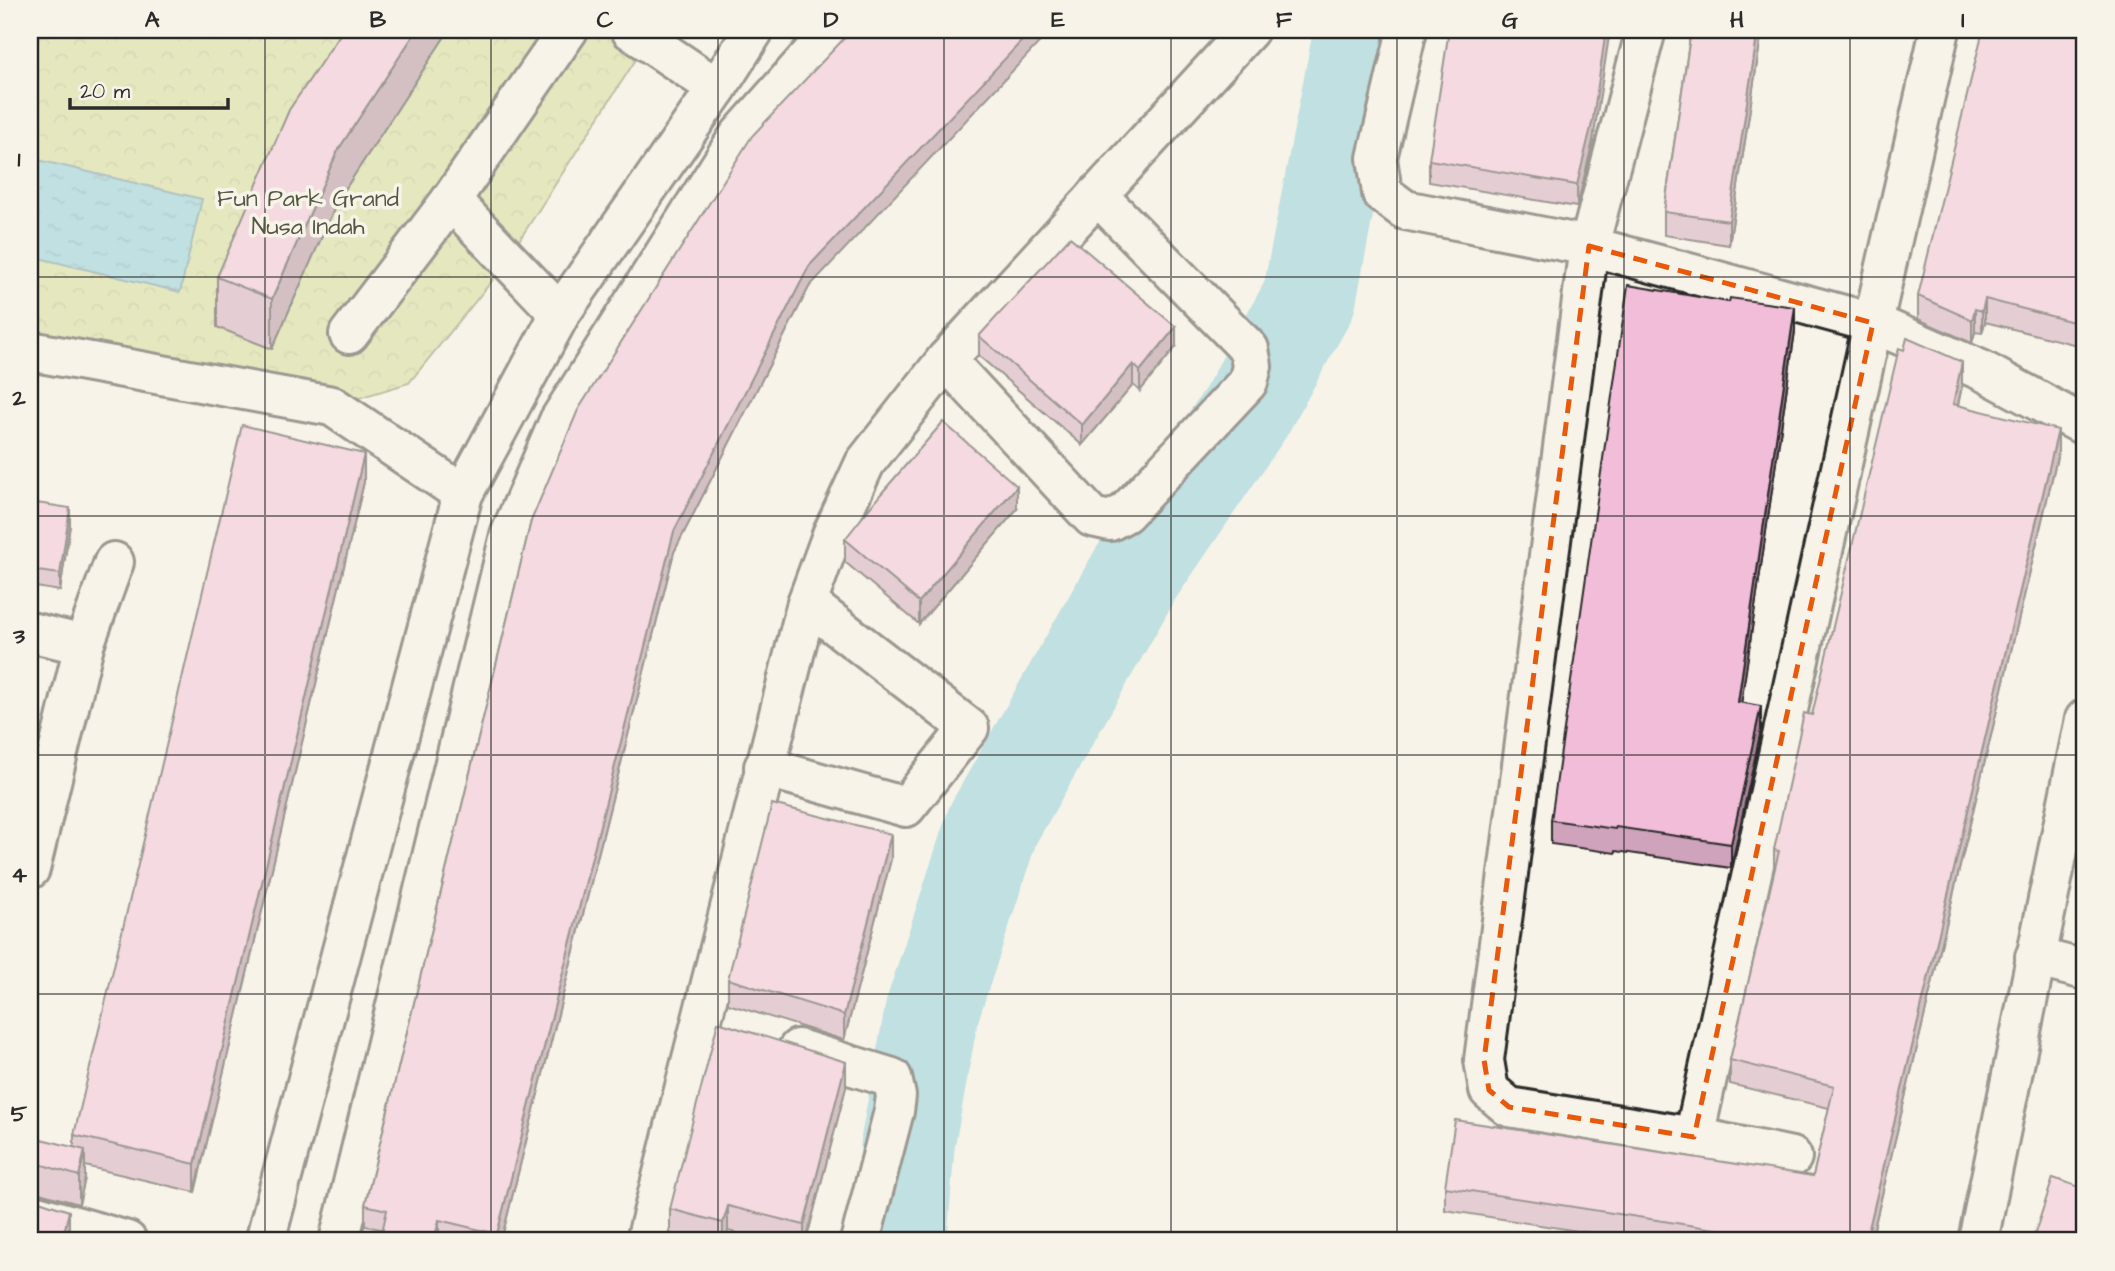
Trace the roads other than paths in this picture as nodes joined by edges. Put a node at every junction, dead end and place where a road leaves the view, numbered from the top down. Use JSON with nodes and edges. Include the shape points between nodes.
{"nodes":[{"id":1,"x":568,"y":30,"type":"edge"},
{"id":2,"x":631,"y":30,"type":"edge"},
{"id":3,"x":754,"y":30,"type":"edge"},
{"id":4,"x":833,"y":30,"type":"edge"},
{"id":5,"x":1249,"y":30,"type":"edge"},
{"id":6,"x":1406,"y":30,"type":"edge"},
{"id":7,"x":1646,"y":30,"type":"edge"},
{"id":8,"x":1940,"y":30,"type":"edge"},
{"id":9,"x":717,"y":88,"type":"junction"},
{"id":10,"x":1097,"y":195,"type":"junction"},
{"id":11,"x":451,"y":201,"type":"junction"},
{"id":12,"x":1589,"y":246,"type":"junction"},
{"id":13,"x":560,"y":314,"type":"junction"},
{"id":14,"x":1873,"y":323,"type":"junction"},
{"id":15,"x":349,"y":334,"type":"dead end"},
{"id":16,"x":30,"y":351,"type":"edge"},
{"id":17,"x":946,"y":360,"type":"junction"},
{"id":18,"x":2085,"y":426,"type":"edge"},
{"id":19,"x":463,"y":494,"type":"junction"},
{"id":20,"x":114,"y":562,"type":"dead end"},
{"id":21,"x":807,"y":603,"type":"junction"},
{"id":22,"x":30,"y":632,"type":"edge"},
{"id":23,"x":84,"y":645,"type":"junction"},
{"id":24,"x":2085,"y":719,"type":"edge"},
{"id":25,"x":764,"y":767,"type":"junction"},
{"id":26,"x":30,"y":869,"type":"edge"},
{"id":27,"x":2035,"y":957,"type":"junction"},
{"id":28,"x":2085,"y":970,"type":"edge"},
{"id":29,"x":702,"y":1019,"type":"junction"},
{"id":30,"x":1694,"y":1138,"type":"junction"},
{"id":31,"x":1792,"y":1157,"type":"dead end"},
{"id":32,"x":30,"y":1213,"type":"edge"},
{"id":33,"x":1979,"y":1236,"type":"dead end"},
{"id":34,"x":127,"y":1241,"type":"edge"},
{"id":35,"x":265,"y":1241,"type":"edge"},
{"id":36,"x":339,"y":1241,"type":"edge"},
{"id":37,"x":646,"y":1241,"type":"edge"},
{"id":38,"x":860,"y":1241,"type":"edge"}],
"edges":[{"from":1,"to":11,"type":"street"},
{"from":2,"to":9,"type":"street"},
{"from":3,"to":9,"type":"street"},
{"from":4,"to":36,"type":"street","via":[[739,136],[559,421],[510,535]]},
{"from":5,"to":10,"type":"street"},
{"from":6,"to":12,"type":"street","via":[[1377,158],[1382,194],[1405,210]]},
{"from":7,"to":12,"type":"street"},
{"from":8,"to":14,"type":"street"},
{"from":9,"to":13,"type":"street"},
{"from":10,"to":17,"type":"street"},
{"from":10,"to":17,"type":"street","via":[[1249,349],[1252,366],[1248,382],[1125,513],[1111,522],[1092,517]]},
{"from":11,"to":13,"type":"street"},
{"from":11,"to":15,"type":"street"},
{"from":12,"to":14,"type":"street"},
{"from":12,"to":30,"type":"street","via":[[1485,1060],[1489,1090],[1509,1107]]},
{"from":13,"to":19,"type":"street"},
{"from":14,"to":18,"type":"street","via":[[1983,371]]},
{"from":14,"to":30,"type":"street"},
{"from":16,"to":19,"type":"street","via":[[332,406]]},
{"from":17,"to":21,"type":"street","via":[[865,463]]},
{"from":19,"to":35,"type":"street"},
{"from":20,"to":23,"type":"street"},
{"from":21,"to":25,"type":"street"},
{"from":21,"to":25,"type":"street","via":[[969,728],[906,807]]},
{"from":22,"to":23,"type":"street"},
{"from":23,"to":26,"type":"street"},
{"from":24,"to":27,"type":"street"},
{"from":25,"to":29,"type":"street"},
{"from":27,"to":28,"type":"street"},
{"from":27,"to":33,"type":"street"},
{"from":29,"to":37,"type":"street"},
{"from":29,"to":38,"type":"street","via":[[892,1078],[894,1111]]},
{"from":30,"to":31,"type":"street"},
{"from":32,"to":34,"type":"street"}]}
